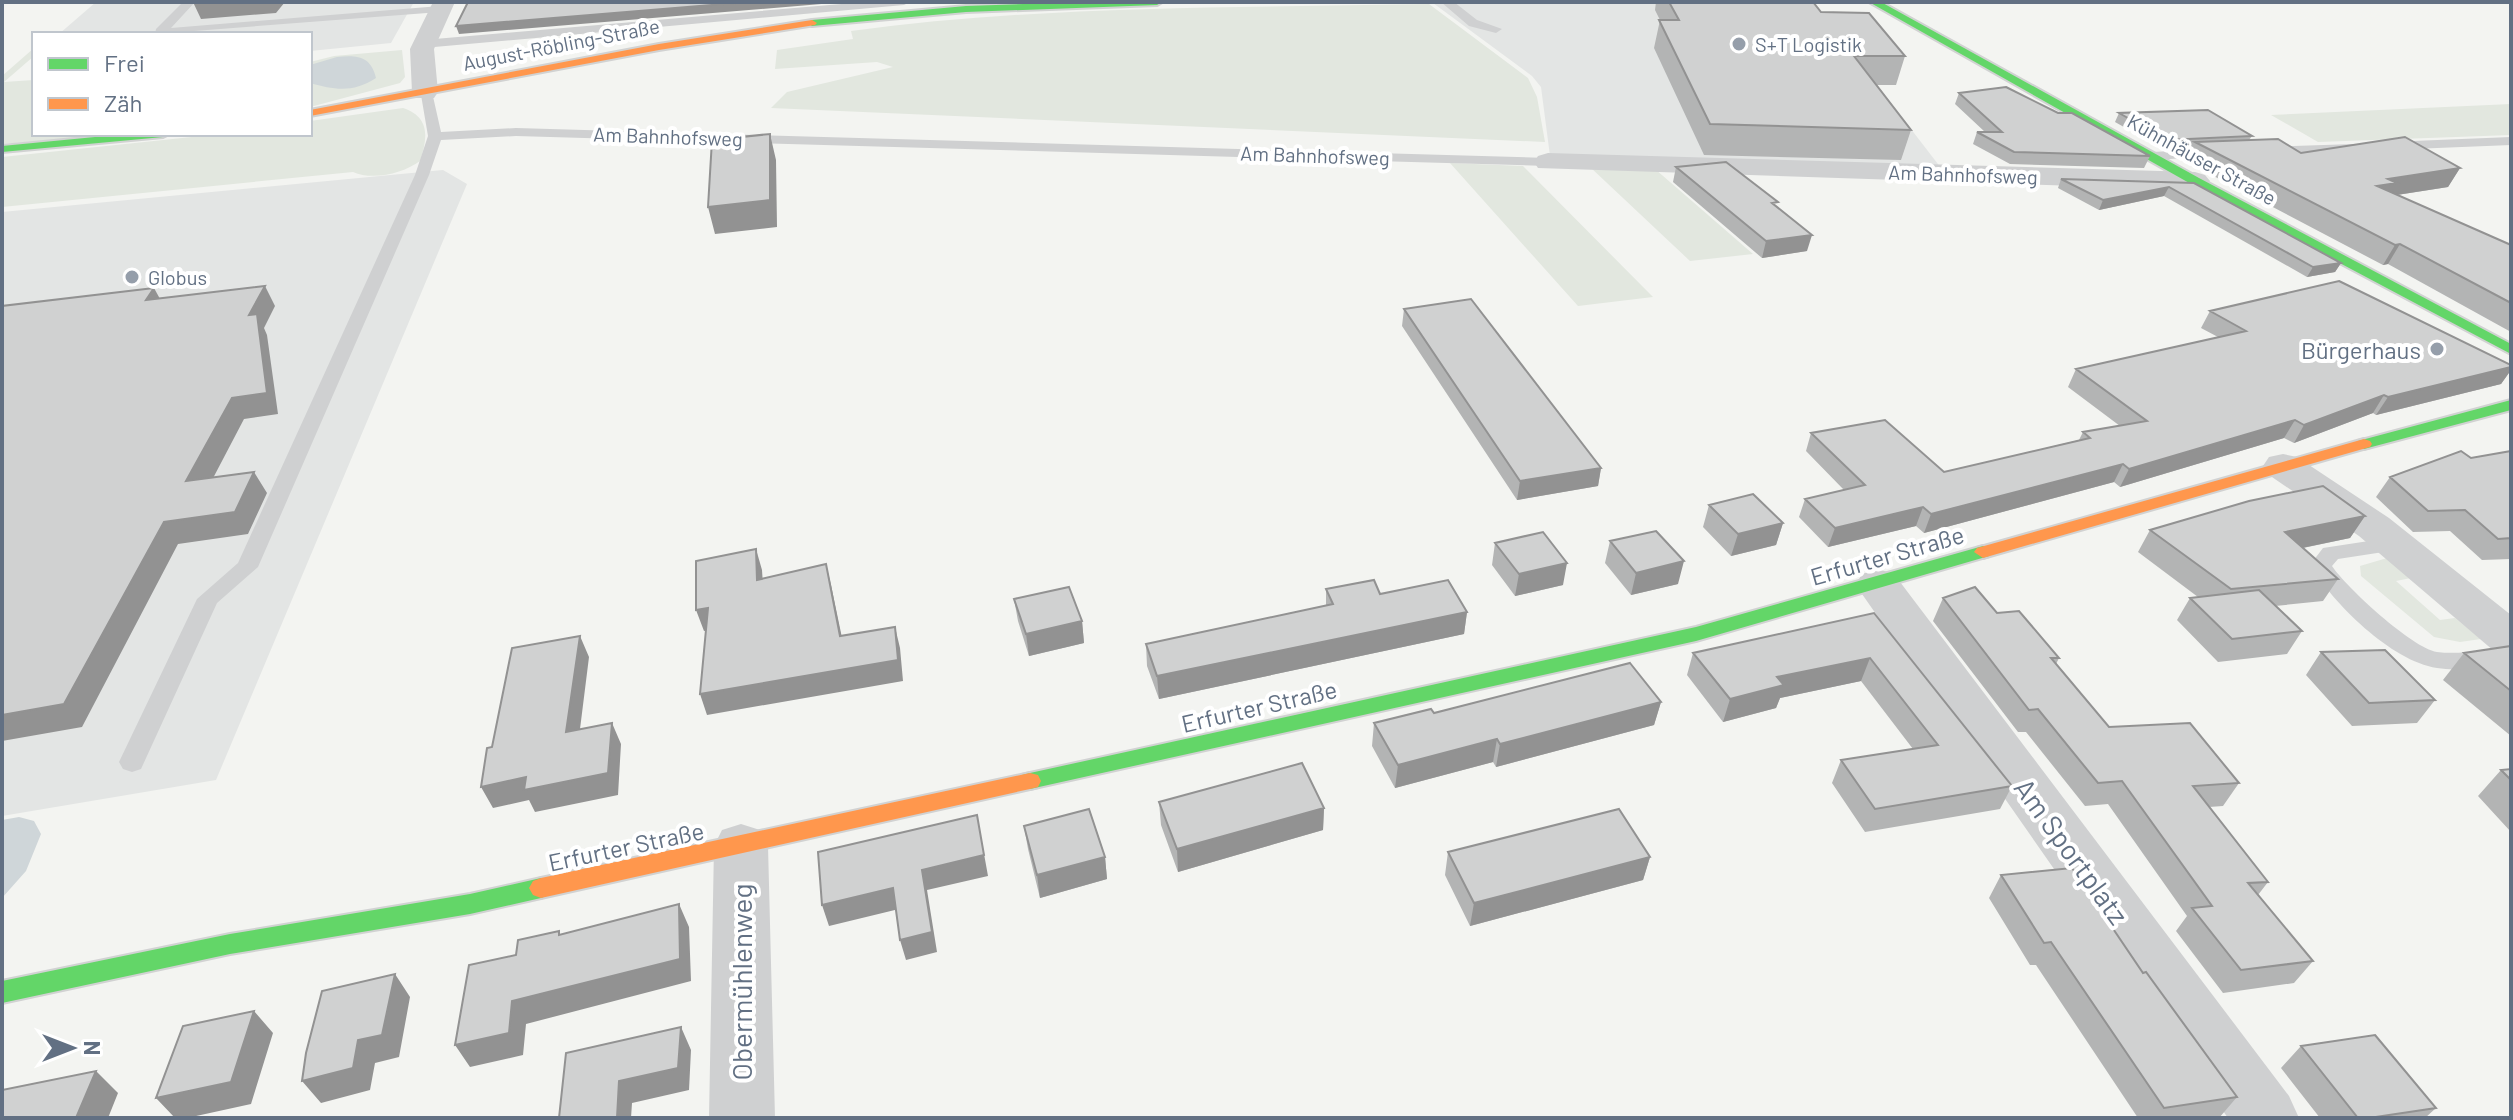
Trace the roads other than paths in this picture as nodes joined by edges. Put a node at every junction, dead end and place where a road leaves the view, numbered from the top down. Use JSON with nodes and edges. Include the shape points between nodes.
{"nodes":[{"id":1,"x":189,"y":2,"type":"edge"},
{"id":2,"x":316,"y":2,"type":"edge"},
{"id":3,"x":904,"y":2,"type":"edge"},
{"id":4,"x":1104,"y":2,"type":"edge"},
{"id":5,"x":1157,"y":2,"type":"edge"},
{"id":6,"x":1447,"y":2,"type":"edge"},
{"id":7,"x":1874,"y":2,"type":"edge"},
{"id":8,"x":442,"y":6,"type":"edge"},
{"id":9,"x":303,"y":20,"type":"junction"},
{"id":10,"x":1496,"y":29,"type":"dead end"},
{"id":11,"x":423,"y":44,"type":"junction"},
{"id":12,"x":425,"y":92,"type":"junction"},
{"id":13,"x":312,"y":113,"type":"edge"},
{"id":14,"x":142,"y":136,"type":"edge"},
{"id":15,"x":435,"y":136,"type":"junction"},
{"id":16,"x":2511,"y":141,"type":"edge"},
{"id":17,"x":2,"y":149,"type":"edge"},
{"id":18,"x":2152,"y":156,"type":"junction"},
{"id":19,"x":1548,"y":162,"type":"joint"},
{"id":20,"x":2195,"y":181,"type":"junction"},
{"id":21,"x":2511,"y":350,"type":"edge"},
{"id":22,"x":2511,"y":405,"type":"edge"},
{"id":23,"x":2283,"y":466,"type":"junction"},
{"id":24,"x":2395,"y":544,"type":"junction"},
{"id":25,"x":1878,"y":584,"type":"junction"},
{"id":26,"x":2500,"y":622,"type":"edge"},
{"id":27,"x":2511,"y":656,"type":"edge"},
{"id":28,"x":132,"y":762,"type":"dead end"},
{"id":29,"x":741,"y":846,"type":"junction"},
{"id":30,"x":2,"y":992,"type":"edge"},
{"id":31,"x":742,"y":1118,"type":"edge"},
{"id":32,"x":2266,"y":1118,"type":"edge"}],
"edges":[{"from":1,"to":9,"type":"lane","via":[[160,32]]},
{"from":2,"to":9,"type":"lane"},
{"from":3,"to":11,"type":"lane"},
{"from":4,"to":5,"type":"street","name":"August-Röbling-Straße"},
{"from":4,"to":12,"type":"street","name":"August-Röbling-Straße","via":[[835,20]]},
{"from":6,"to":10,"type":"lane","via":[[1473,23]]},
{"from":7,"to":18,"type":"street","name":"Kühnhäuser Straße"},
{"from":8,"to":9,"type":"lane"},
{"from":8,"to":11,"type":"street"},
{"from":11,"to":12,"type":"street"},
{"from":12,"to":13,"type":"street","name":"August-Röbling-Straße"},
{"from":12,"to":15,"type":"lane"},
{"from":14,"to":17,"type":"street"},
{"from":15,"to":19,"type":"lane","name":"Am Bahnhofsweg","via":[[516,132]]},
{"from":15,"to":28,"type":"lane","via":[[247,567],[208,599]]},
{"from":16,"to":18,"type":"lane"},
{"from":18,"to":20,"type":"street","name":"Kühnhäuser Straße"},
{"from":19,"to":20,"type":"street","name":"Am Bahnhofsweg"},
{"from":20,"to":21,"type":"street","name":"Kühnhäuser Straße","via":[[2396,295]]},
{"from":22,"to":23,"type":"street","name":"Erfurter Straße"},
{"from":23,"to":24,"type":"street"},
{"from":23,"to":25,"type":"street","name":"Erfurter Straße"},
{"from":24,"to":26,"type":"street"},
{"from":24,"to":27,"type":"lane","via":[[2331,553],[2321,565],[2401,643],[2425,657]]},
{"from":25,"to":29,"type":"street","name":"Erfurter Straße","via":[[1696,634]]},
{"from":25,"to":32,"type":"street","name":"Am Sportplatz"},
{"from":29,"to":30,"type":"street","name":"Erfurter Straße","via":[[436,911],[230,944]]},
{"from":29,"to":31,"type":"street","name":"Obermühlenweg"}]}
